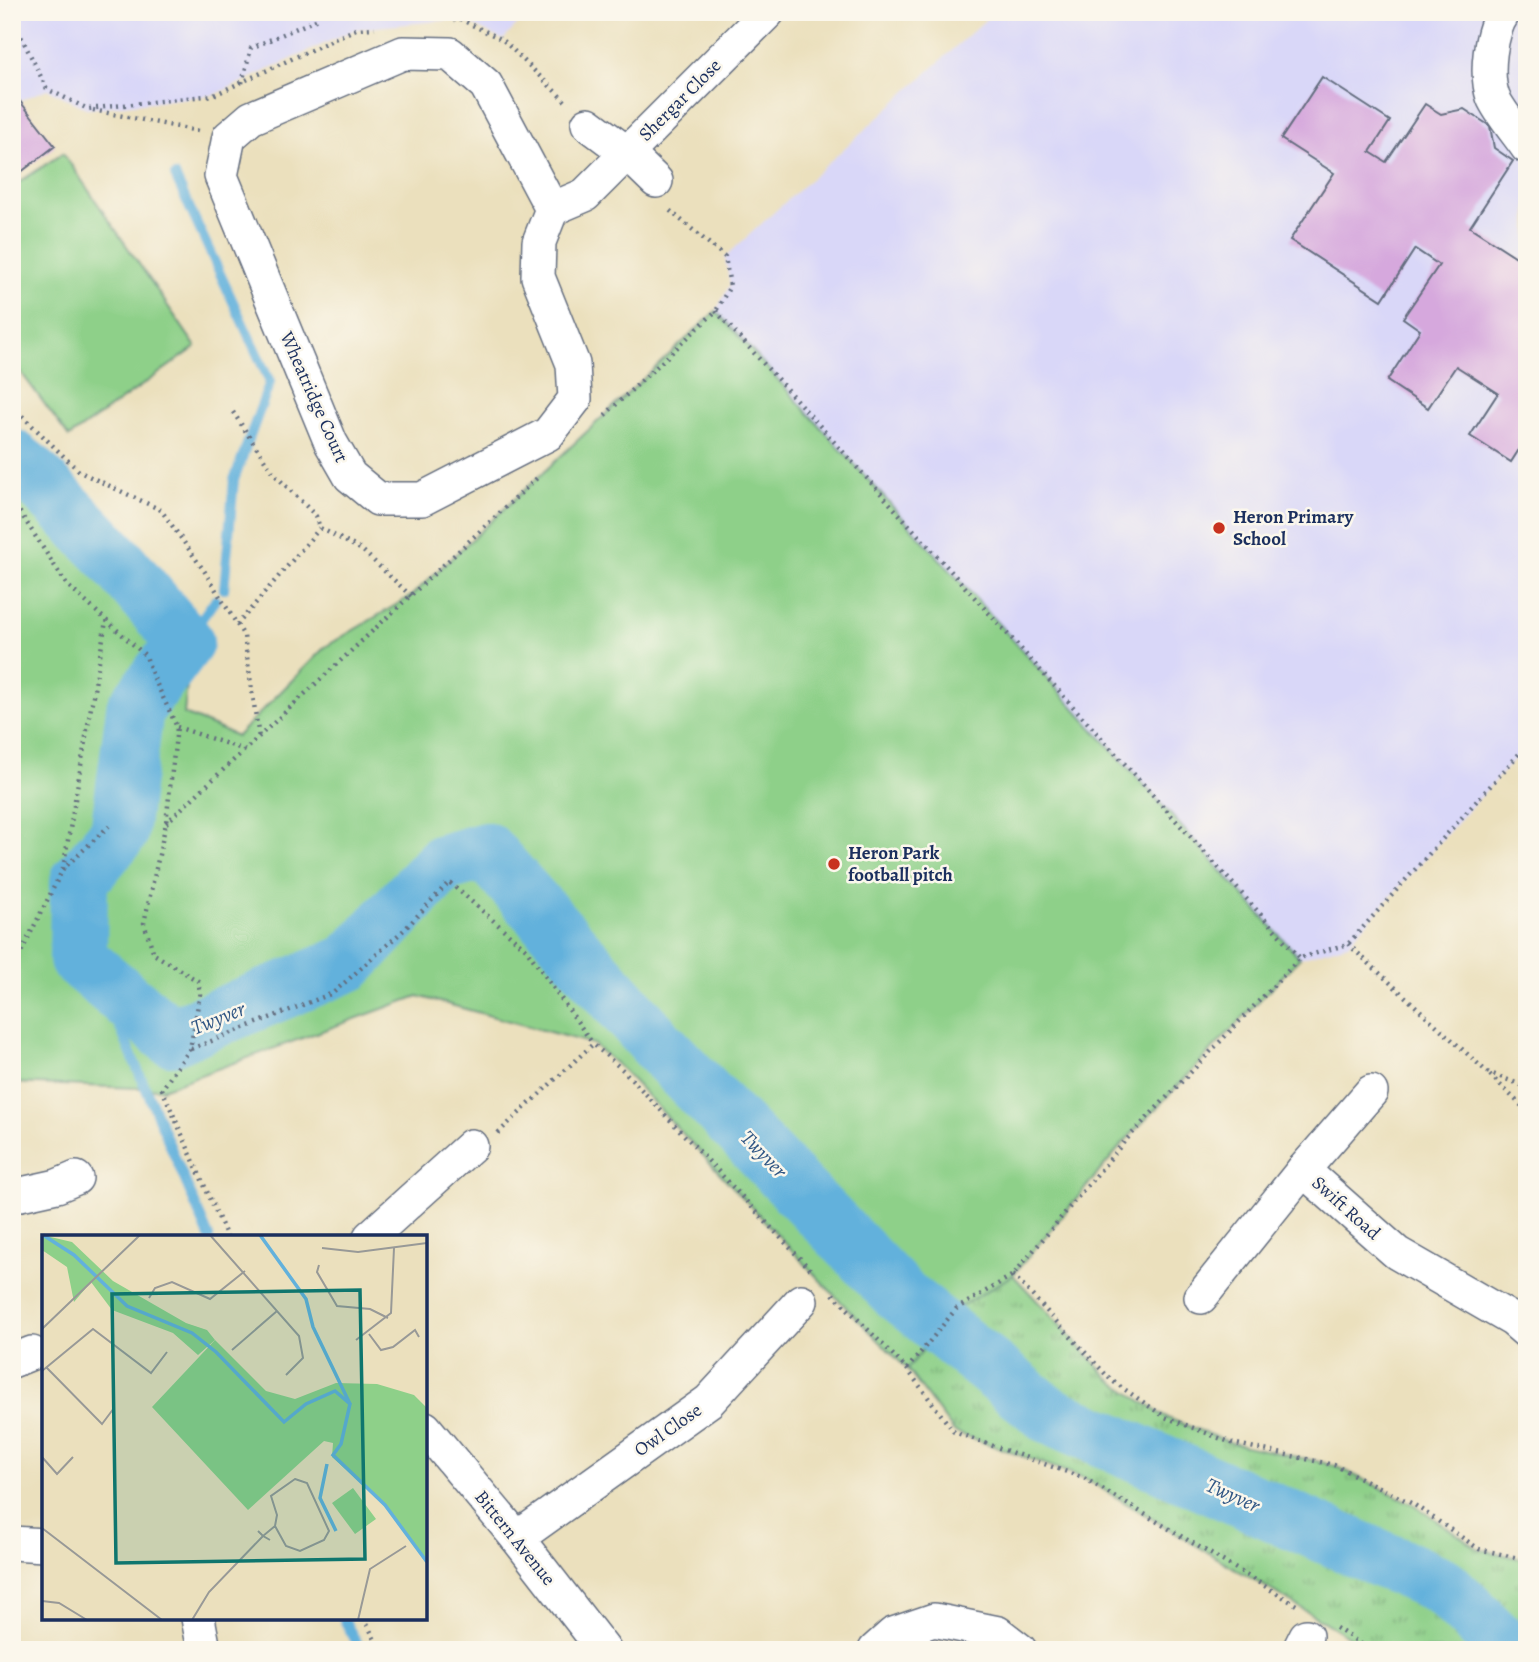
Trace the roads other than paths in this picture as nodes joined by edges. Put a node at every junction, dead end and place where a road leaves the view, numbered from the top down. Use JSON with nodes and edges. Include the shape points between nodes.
{"nodes":[{"id":1,"x":768,"y":12,"type":"edge"},
{"id":2,"x":1504,"y":12,"type":"edge"},
{"id":3,"x":588,"y":124,"type":"dead end"},
{"id":4,"x":1527,"y":147,"type":"edge"},
{"id":5,"x":627,"y":153,"type":"junction"},
{"id":6,"x":659,"y":192,"type":"road end"},
{"id":7,"x":552,"y":209,"type":"junction"},
{"id":8,"x":1371,"y":1092,"type":"dead end"},
{"id":9,"x":471,"y":1146,"type":"road end"},
{"id":10,"x":1303,"y":1170,"type":"junction"},
{"id":11,"x":76,"y":1178,"type":"dead end"},
{"id":12,"x":12,"y":1196,"type":"edge"},
{"id":13,"x":372,"y":1235,"type":"edge"},
{"id":14,"x":813,"y":1286,"type":"road end"},
{"id":15,"x":1201,"y":1297,"type":"dead end"},
{"id":16,"x":1527,"y":1332,"type":"edge"},
{"id":17,"x":427,"y":1430,"type":"edge"},
{"id":18,"x":517,"y":1538,"type":"junction"},
{"id":19,"x":12,"y":1544,"type":"edge"},
{"id":20,"x":42,"y":1545,"type":"edge"},
{"id":21,"x":198,"y":1620,"type":"edge"},
{"id":22,"x":204,"y":1650,"type":"edge"},
{"id":23,"x":604,"y":1650,"type":"edge"},
{"id":24,"x":875,"y":1650,"type":"edge"},
{"id":25,"x":1020,"y":1650,"type":"edge"}],
"edges":[{"from":1,"to":5,"type":"street","name":"Shergar Close"},
{"from":2,"to":4,"type":"street","via":[[1497,22],[1489,61],[1493,97]]},
{"from":3,"to":5,"type":"street","name":"Shergar Close"},
{"from":5,"to":6,"type":"street"},
{"from":5,"to":7,"type":"street","via":[[585,195]]},
{"from":7,"to":7,"type":"street","name":"Wheatridge Court","via":[[486,85],[450,54],[403,53],[251,118],[229,137],[222,176],[331,443],[350,476],[378,499],[422,499],[548,434],[575,399],[573,364],[538,277],[539,242]]},
{"from":8,"to":10,"type":"street"},
{"from":9,"to":13,"type":"street"},
{"from":10,"to":15,"type":"street","name":"Swift Road"},
{"from":10,"to":16,"type":"street","name":"Swift Road","via":[[1397,1253]]},
{"from":11,"to":12,"type":"street"},
{"from":14,"to":18,"type":"street","name":"Owl Close","via":[[759,1326],[709,1401]]},
{"from":17,"to":18,"type":"street","name":"Bittern Avenue"},
{"from":18,"to":23,"type":"street","name":"Bittern Avenue"},
{"from":19,"to":20,"type":"street"},
{"from":21,"to":22,"type":"street"},
{"from":24,"to":25,"type":"street","via":[[893,1634],[934,1620],[998,1633]]}]}
